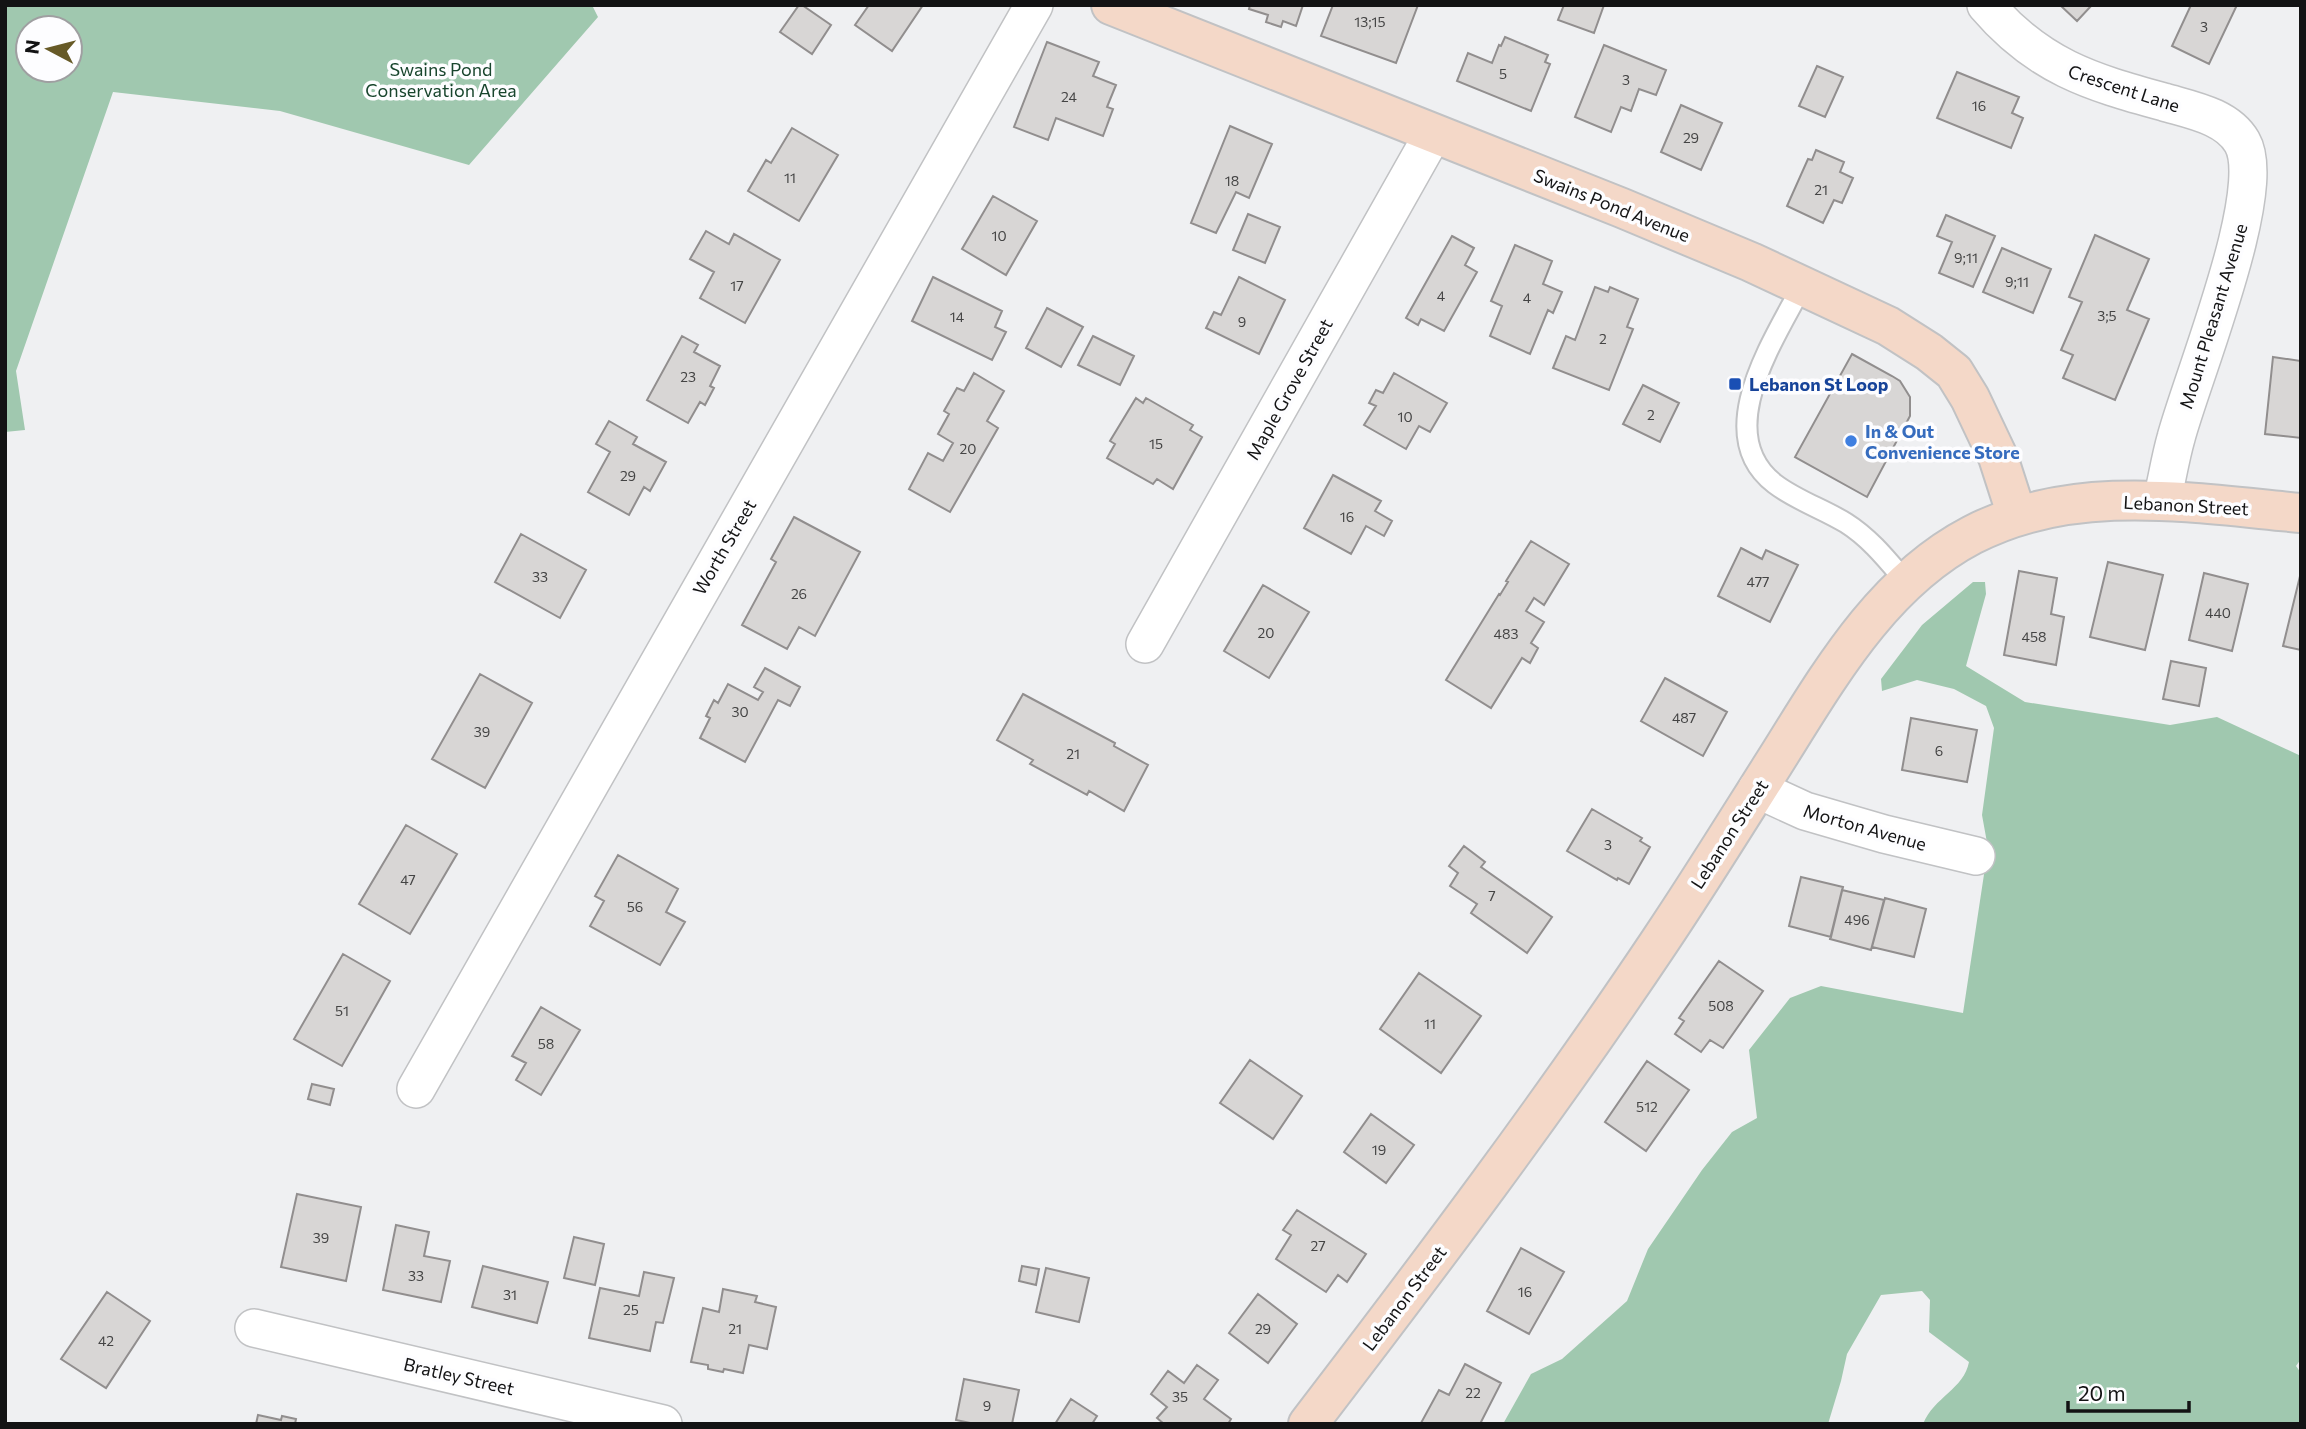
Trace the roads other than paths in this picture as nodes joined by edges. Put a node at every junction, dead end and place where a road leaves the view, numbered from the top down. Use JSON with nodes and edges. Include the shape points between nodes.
{"nodes":[{"id":1,"x":1034,"y":5,"type":"edge"},
{"id":2,"x":1111,"y":5,"type":"edge"},
{"id":3,"x":1986,"y":5,"type":"edge"},
{"id":4,"x":1433,"y":134,"type":"junction"},
{"id":5,"x":2235,"y":134,"type":"joint"},
{"id":6,"x":1802,"y":286,"type":"junction"},
{"id":7,"x":2162,"y":500,"type":"junction"},
{"id":8,"x":2301,"y":513,"type":"edge"},
{"id":9,"x":2017,"y":516,"type":"junction"},
{"id":10,"x":1906,"y":582,"type":"junction"},
{"id":11,"x":1145,"y":644,"type":"dead end"},
{"id":12,"x":1757,"y":789,"type":"junction"},
{"id":13,"x":1976,"y":856,"type":"dead end"},
{"id":14,"x":415,"y":1089,"type":"dead end"},
{"id":15,"x":254,"y":1328,"type":"dead end"},
{"id":16,"x":663,"y":1424,"type":"edge"},
{"id":17,"x":1308,"y":1424,"type":"edge"}],
"edges":[{"from":1,"to":14,"type":"street","name":"Worth Street"},
{"from":2,"to":4,"type":"main road","name":"Swains Pond Avenue"},
{"from":3,"to":5,"type":"street","name":"Crescent Lane","via":[[2024,43],[2056,65],[2109,87],[2197,112],[2225,124]]},
{"from":4,"to":6,"type":"main road","name":"Swains Pond Avenue","via":[[1634,213]]},
{"from":4,"to":11,"type":"street","name":"Maple Grove Street"},
{"from":5,"to":7,"type":"street","name":"Mount Pleasant Avenue","via":[[2249,159],[2241,230],[2176,438]]},
{"from":6,"to":9,"type":"main road","name":"Swains Pond Avenue","via":[[1888,326],[1954,372],[1998,457]]},
{"from":6,"to":10,"type":"lane","via":[[1762,363],[1751,397],[1748,447],[1775,483],[1863,535]]},
{"from":7,"to":8,"type":"main road","name":"Lebanon Street"},
{"from":7,"to":9,"type":"main road","name":"Lebanon Street","via":[[2056,506]]},
{"from":9,"to":10,"type":"main road","name":"Lebanon Street","via":[[1969,537]]},
{"from":10,"to":12,"type":"main road","name":"Lebanon Street","via":[[1852,645]]},
{"from":12,"to":13,"type":"street","name":"Morton Avenue","via":[[1805,811]]},
{"from":12,"to":17,"type":"main road","name":"Lebanon Street","via":[[1658,943],[1535,1120]]},
{"from":15,"to":16,"type":"street","name":"Bratley Street"}]}
